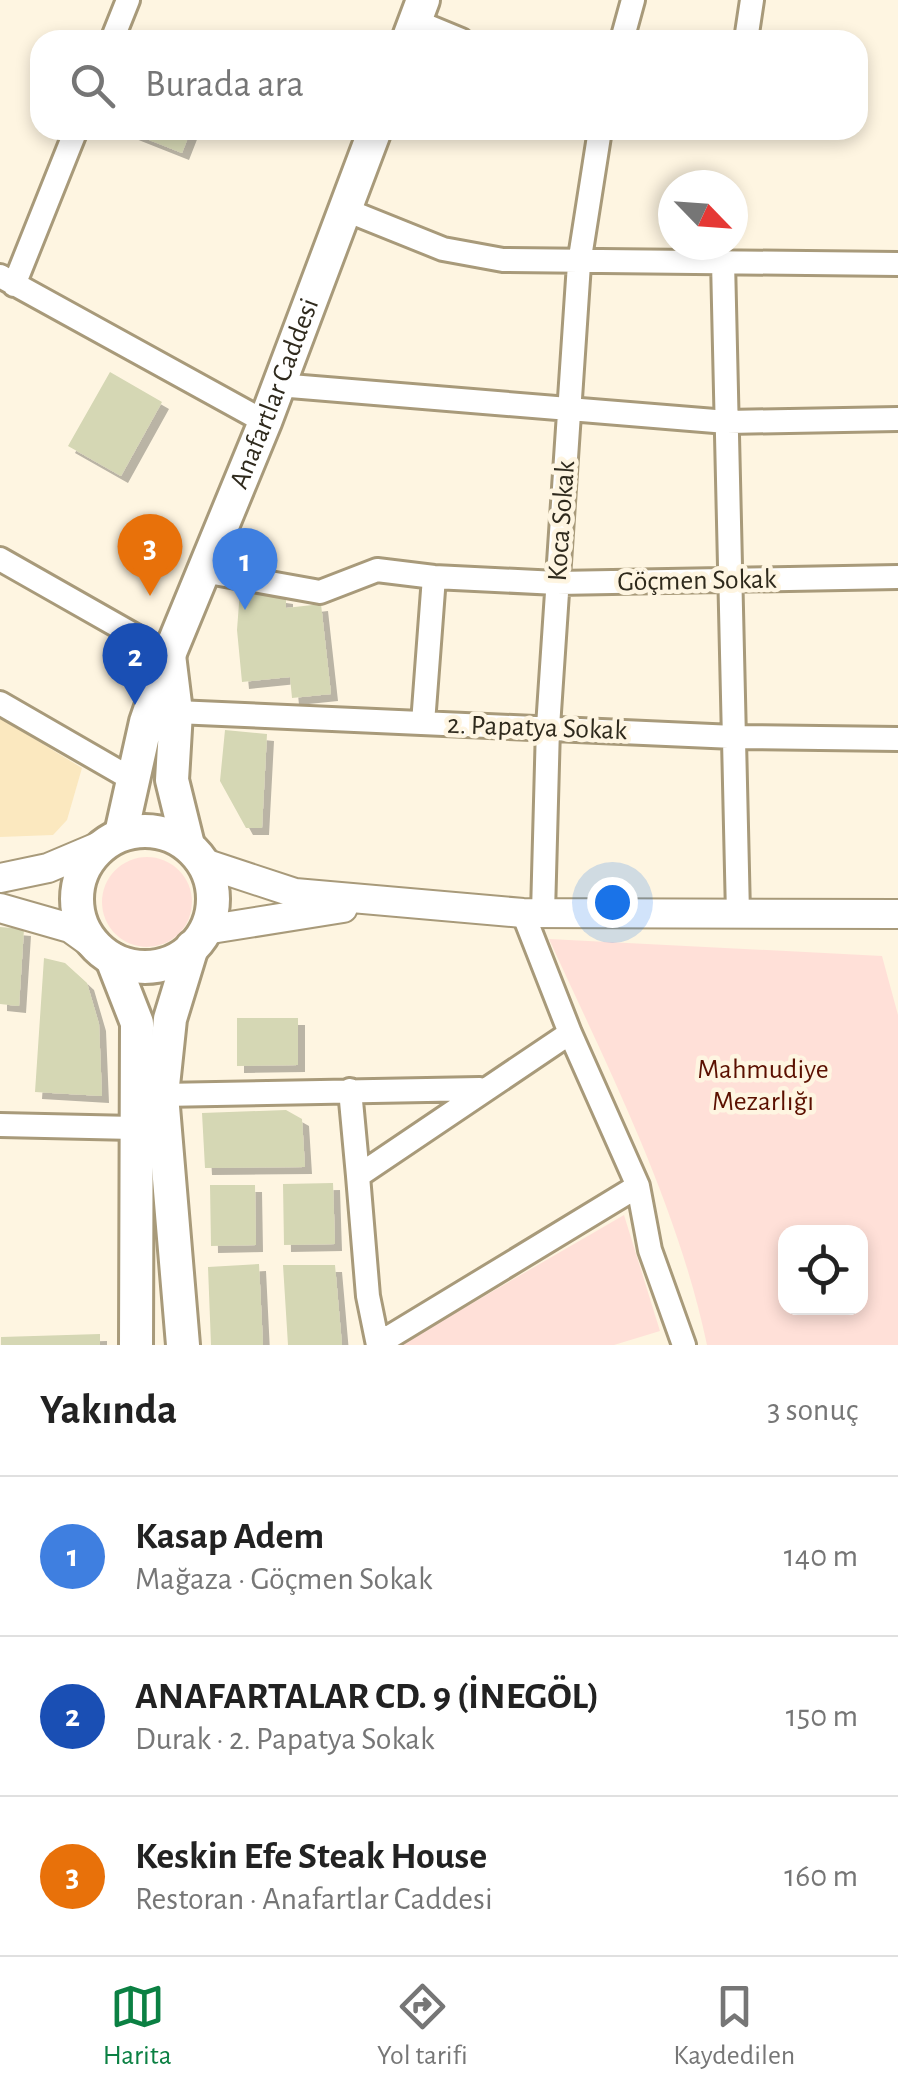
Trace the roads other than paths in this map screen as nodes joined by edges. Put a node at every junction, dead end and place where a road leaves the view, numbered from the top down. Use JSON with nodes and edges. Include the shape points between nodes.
{"nodes":[{"id":1,"x":128,"y":0,"type":"edge"},
{"id":2,"x":632,"y":0,"type":"edge"},
{"id":3,"x":752,"y":0,"type":"edge"},
{"id":4,"x":415,"y":20,"type":"edge"},
{"id":5,"x":116,"y":30,"type":"edge"},
{"id":6,"x":438,"y":30,"type":"edge"},
{"id":7,"x":624,"y":30,"type":"edge"},
{"id":8,"x":748,"y":30,"type":"edge"},
{"id":9,"x":71,"y":140,"type":"edge"},
{"id":10,"x":372,"y":140,"type":"edge"},
{"id":11,"x":598,"y":140,"type":"edge"},
{"id":12,"x":346,"y":210,"type":"junction"},
{"id":13,"x":723,"y":262,"type":"junction"},
{"id":14,"x":579,"y":264,"type":"junction"},
{"id":15,"x":898,"y":264,"type":"edge"},
{"id":16,"x":7,"y":280,"type":"edge"},
{"id":17,"x":278,"y":384,"type":"junction"},
{"id":18,"x":571,"y":410,"type":"junction"},
{"id":19,"x":898,"y":419,"type":"edge"},
{"id":20,"x":265,"y":422,"type":"junction"},
{"id":21,"x":726,"y":422,"type":"junction"},
{"id":22,"x":0,"y":559,"type":"edge"},
{"id":23,"x":202,"y":571,"type":"junction"},
{"id":24,"x":434,"y":577,"type":"junction"},
{"id":25,"x":898,"y":577,"type":"edge"},
{"id":26,"x":730,"y":582,"type":"junction"},
{"id":27,"x":558,"y":583,"type":"junction"},
{"id":28,"x":169,"y":656,"type":"junction"},
{"id":29,"x":0,"y":703,"type":"edge"},
{"id":30,"x":176,"y":712,"type":"junction"},
{"id":31,"x":423,"y":723,"type":"junction"},
{"id":32,"x":548,"y":726,"type":"junction"},
{"id":33,"x":734,"y":737,"type":"junction"},
{"id":34,"x":898,"y":739,"type":"edge"},
{"id":35,"x":135,"y":782,"type":"junction"},
{"id":36,"x":110,"y":840,"type":"junction"},
{"id":37,"x":196,"y":854,"type":"junction"},
{"id":38,"x":0,"y":878,"type":"edge"},
{"id":39,"x":384,"y":902,"type":"junction"},
{"id":40,"x":0,"y":908,"type":"edge"},
{"id":41,"x":533,"y":913,"type":"junction"},
{"id":42,"x":738,"y":914,"type":"junction"},
{"id":43,"x":898,"y":914,"type":"edge"},
{"id":44,"x":199,"y":939,"type":"junction"},
{"id":45,"x":103,"y":952,"type":"junction"},
{"id":46,"x":570,"y":1033,"type":"junction"},
{"id":47,"x":350,"y":1090,"type":"junction"},
{"id":48,"x":480,"y":1090,"type":"junction"},
{"id":49,"x":162,"y":1095,"type":"junction"},
{"id":50,"x":0,"y":1126,"type":"edge"},
{"id":51,"x":134,"y":1128,"type":"junction"},
{"id":52,"x":358,"y":1176,"type":"junction"},
{"id":53,"x":638,"y":1186,"type":"junction"},
{"id":54,"x":378,"y":1344,"type":"edge"},
{"id":55,"x":136,"y":1345,"type":"edge"},
{"id":56,"x":184,"y":1345,"type":"edge"},
{"id":57,"x":684,"y":1345,"type":"edge"}],
"edges":[{"from":1,"to":5,"type":"street"},
{"from":2,"to":7,"type":"street"},
{"from":3,"to":8,"type":"street"},
{"from":4,"to":6,"type":"street"},
{"from":9,"to":16,"type":"street"},
{"from":10,"to":12,"type":"main road","name":"Anafartlar Caddesi"},
{"from":11,"to":14,"type":"street","name":"Koca Sokak"},
{"from":12,"to":14,"type":"street","via":[[458,252]]},
{"from":12,"to":17,"type":"main road","name":"Anafartlar Caddesi"},
{"from":13,"to":14,"type":"street"},
{"from":13,"to":15,"type":"street"},
{"from":13,"to":21,"type":"street"},
{"from":14,"to":18,"type":"street","name":"Koca Sokak"},
{"from":16,"to":20,"type":"street"},
{"from":17,"to":18,"type":"street"},
{"from":17,"to":20,"type":"main road","name":"Anafartlar Caddesi"},
{"from":18,"to":21,"type":"street"},
{"from":18,"to":27,"type":"street","name":"Koca Sokak"},
{"from":19,"to":21,"type":"street"},
{"from":20,"to":23,"type":"main road","name":"Anafartlar Caddesi"},
{"from":21,"to":26,"type":"street"},
{"from":22,"to":28,"type":"street"},
{"from":23,"to":24,"type":"street","name":"Göçmen Sokak","via":[[320,592],[377,570]]},
{"from":23,"to":28,"type":"main road","name":"Anafartlar Caddesi"},
{"from":24,"to":27,"type":"street","name":"Göçmen Sokak"},
{"from":24,"to":31,"type":"street"},
{"from":25,"to":26,"type":"street","name":"Göçmen Sokak"},
{"from":26,"to":27,"type":"street","name":"Göçmen Sokak"},
{"from":26,"to":33,"type":"street"},
{"from":27,"to":32,"type":"street","name":"Koca Sokak"},
{"from":28,"to":30,"type":"main road"},
{"from":28,"to":35,"type":"main road","name":"Anafartlar Caddesi","via":[[146,722]]},
{"from":29,"to":35,"type":"street"},
{"from":30,"to":31,"type":"street","name":"2. Papatya Sokak"},
{"from":30,"to":37,"type":"main road","via":[[172,780]]},
{"from":31,"to":32,"type":"street","name":"2. Papatya Sokak"},
{"from":32,"to":33,"type":"street","name":"2. Papatya Sokak"},
{"from":32,"to":41,"type":"street","name":"Koca Sokak"},
{"from":33,"to":34,"type":"street","name":"2. Papatya Sokak"},
{"from":33,"to":42,"type":"street"},
{"from":35,"to":36,"type":"main road","name":"Anafartlar Caddesi"},
{"from":36,"to":37,"type":"main road","via":[[144,830],[168,834]]},
{"from":36,"to":38,"type":"street","via":[[48,868]]},
{"from":36,"to":45,"type":"main road","via":[[85,865],[78,885],[77,907]]},
{"from":37,"to":39,"type":"street","via":[[295,893]]},
{"from":37,"to":44,"type":"main road","via":[[212,886],[212,910]]},
{"from":39,"to":41,"type":"street"},
{"from":39,"to":44,"type":"street"},
{"from":40,"to":45,"type":"street","via":[[70,928]]},
{"from":41,"to":42,"type":"street"},
{"from":41,"to":46,"type":"street"},
{"from":42,"to":43,"type":"street"},
{"from":44,"to":45,"type":"main road","via":[[154,966]]},
{"from":44,"to":49,"type":"main road","via":[[170,1020]]},
{"from":45,"to":51,"type":"main road","via":[[136,1023]]},
{"from":46,"to":48,"type":"street"},
{"from":46,"to":53,"type":"street"},
{"from":47,"to":48,"type":"street"},
{"from":47,"to":49,"type":"street"},
{"from":47,"to":52,"type":"street"},
{"from":48,"to":52,"type":"street"},
{"from":49,"to":56,"type":"main road"},
{"from":50,"to":51,"type":"street"},
{"from":51,"to":55,"type":"main road"},
{"from":52,"to":54,"type":"street"},
{"from":53,"to":54,"type":"street"},
{"from":53,"to":57,"type":"street","via":[[650,1250]]}]}
